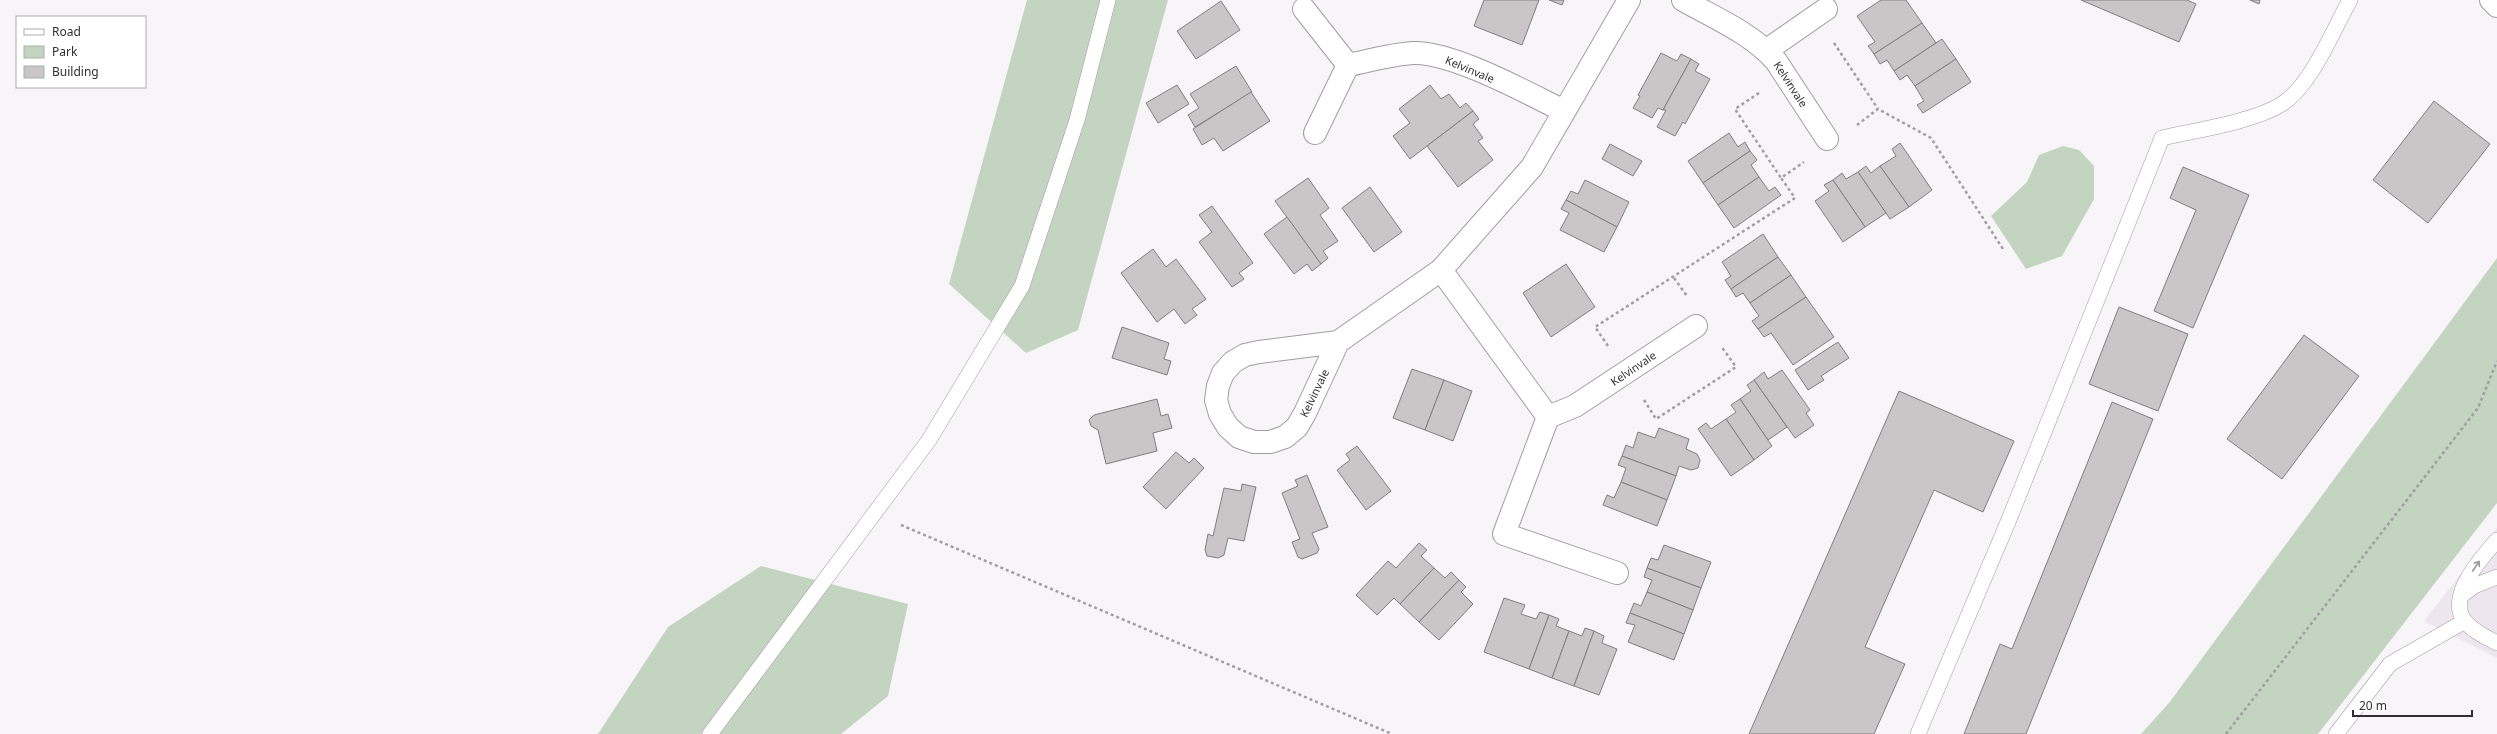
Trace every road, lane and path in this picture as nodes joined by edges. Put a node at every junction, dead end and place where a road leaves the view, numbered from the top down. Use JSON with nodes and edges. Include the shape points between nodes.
{"nodes":[{"id":1,"x":1108,"y":0,"type":"edge"},
{"id":2,"x":1629,"y":0,"type":"edge"},
{"id":3,"x":1683,"y":0,"type":"edge"},
{"id":4,"x":2350,"y":0,"type":"edge"},
{"id":5,"x":2491,"y":0,"type":"edge"},
{"id":6,"x":2497,"y":6,"type":"edge"},
{"id":7,"x":1304,"y":9,"type":"dead end"},
{"id":8,"x":1821,"y":13,"type":"joint"},
{"id":9,"x":1767,"y":50,"type":"junction"},
{"id":10,"x":1348,"y":65,"type":"junction"},
{"id":11,"x":1785,"y":74,"type":"junction"},
{"id":12,"x":1878,"y":109,"type":"junction"},
{"id":13,"x":1564,"y":111,"type":"junction"},
{"id":14,"x":1315,"y":133,"type":"dead end"},
{"id":15,"x":1828,"y":142,"type":"junction"},
{"id":16,"x":1781,"y":178,"type":"junction"},
{"id":17,"x":2003,"y":249,"type":"dead end"},
{"id":18,"x":1441,"y":270,"type":"junction"},
{"id":19,"x":1696,"y":326,"type":"dead end"},
{"id":20,"x":1338,"y":342,"type":"junction"},
{"id":21,"x":2497,"y":361,"type":"edge"},
{"id":22,"x":1626,"y":373,"type":"junction"},
{"id":23,"x":1548,"y":417,"type":"junction"},
{"id":24,"x":873,"y":513,"type":"junction"},
{"id":25,"x":2497,"y":540,"type":"edge"},
{"id":26,"x":1617,"y":573,"type":"dead end"},
{"id":27,"x":2497,"y":576,"type":"edge"},
{"id":28,"x":2462,"y":594,"type":"junction"},
{"id":29,"x":2464,"y":621,"type":"junction"},
{"id":30,"x":2497,"y":643,"type":"edge"},
{"id":31,"x":710,"y":734,"type":"edge"},
{"id":32,"x":1392,"y":734,"type":"edge"},
{"id":33,"x":1918,"y":734,"type":"edge"},
{"id":34,"x":2226,"y":734,"type":"edge"},
{"id":35,"x":2336,"y":734,"type":"edge"}],
"edges":[{"from":1,"to":24,"type":"lane","via":[[1077,120],[1022,286],[929,440]]},
{"from":2,"to":13,"type":"street","name":"Kelvinvale"},
{"from":3,"to":9,"type":"street","name":"Kelvinvale","via":[[1748,36]]},
{"from":4,"to":33,"type":"lane","via":[[2311,72],[2298,89],[2282,103],[2263,113],[2162,138],[2008,522]]},
{"from":5,"to":6,"type":"street"},
{"from":7,"to":10,"type":"street"},
{"from":8,"to":9,"type":"street","name":"Kelvinvale"},
{"from":8,"to":12,"type":"path"},
{"from":9,"to":11,"type":"street","name":"Kelvinvale"},
{"from":10,"to":13,"type":"street","name":"Kelvinvale","via":[[1414,53],[1439,56],[1463,64]]},
{"from":10,"to":14,"type":"street"},
{"from":11,"to":15,"type":"street","name":"Kelvinvale"},
{"from":11,"to":16,"type":"path","via":[[1735,109]]},
{"from":12,"to":15,"type":"path"},
{"from":12,"to":17,"type":"path","via":[[1931,138]]},
{"from":13,"to":18,"type":"street","name":"Kelvinvale","via":[[1532,167]]},
{"from":15,"to":16,"type":"path"},
{"from":16,"to":22,"type":"path","via":[[1795,198],[1595,327]]},
{"from":18,"to":20,"type":"street","name":"Kelvinvale"},
{"from":18,"to":23,"type":"street"},
{"from":19,"to":22,"type":"street","name":"Kelvinvale"},
{"from":20,"to":20,"type":"street","name":"Kelvinvale","via":[[1259,352],[1245,355],[1233,362],[1221,379],[1216,400],[1220,414],[1228,426],[1240,437],[1254,442],[1270,442],[1285,436],[1297,427]]},
{"from":21,"to":34,"type":"path","via":[[2478,408]]},
{"from":22,"to":23,"type":"street","name":"Kelvinvale","via":[[1575,406]]},
{"from":23,"to":26,"type":"street","via":[[1504,534]]},
{"from":24,"to":31,"type":"lane"},
{"from":24,"to":32,"type":"path"},
{"from":28,"to":25,"type":"lane","one_way":true,"via":[[2469,576]]},
{"from":27,"to":28,"type":"lane"},
{"from":28,"to":29,"type":"lane","via":[[2460,611]]},
{"from":29,"to":30,"type":"lane"},
{"from":29,"to":35,"type":"lane","via":[[2390,664]]}]}
